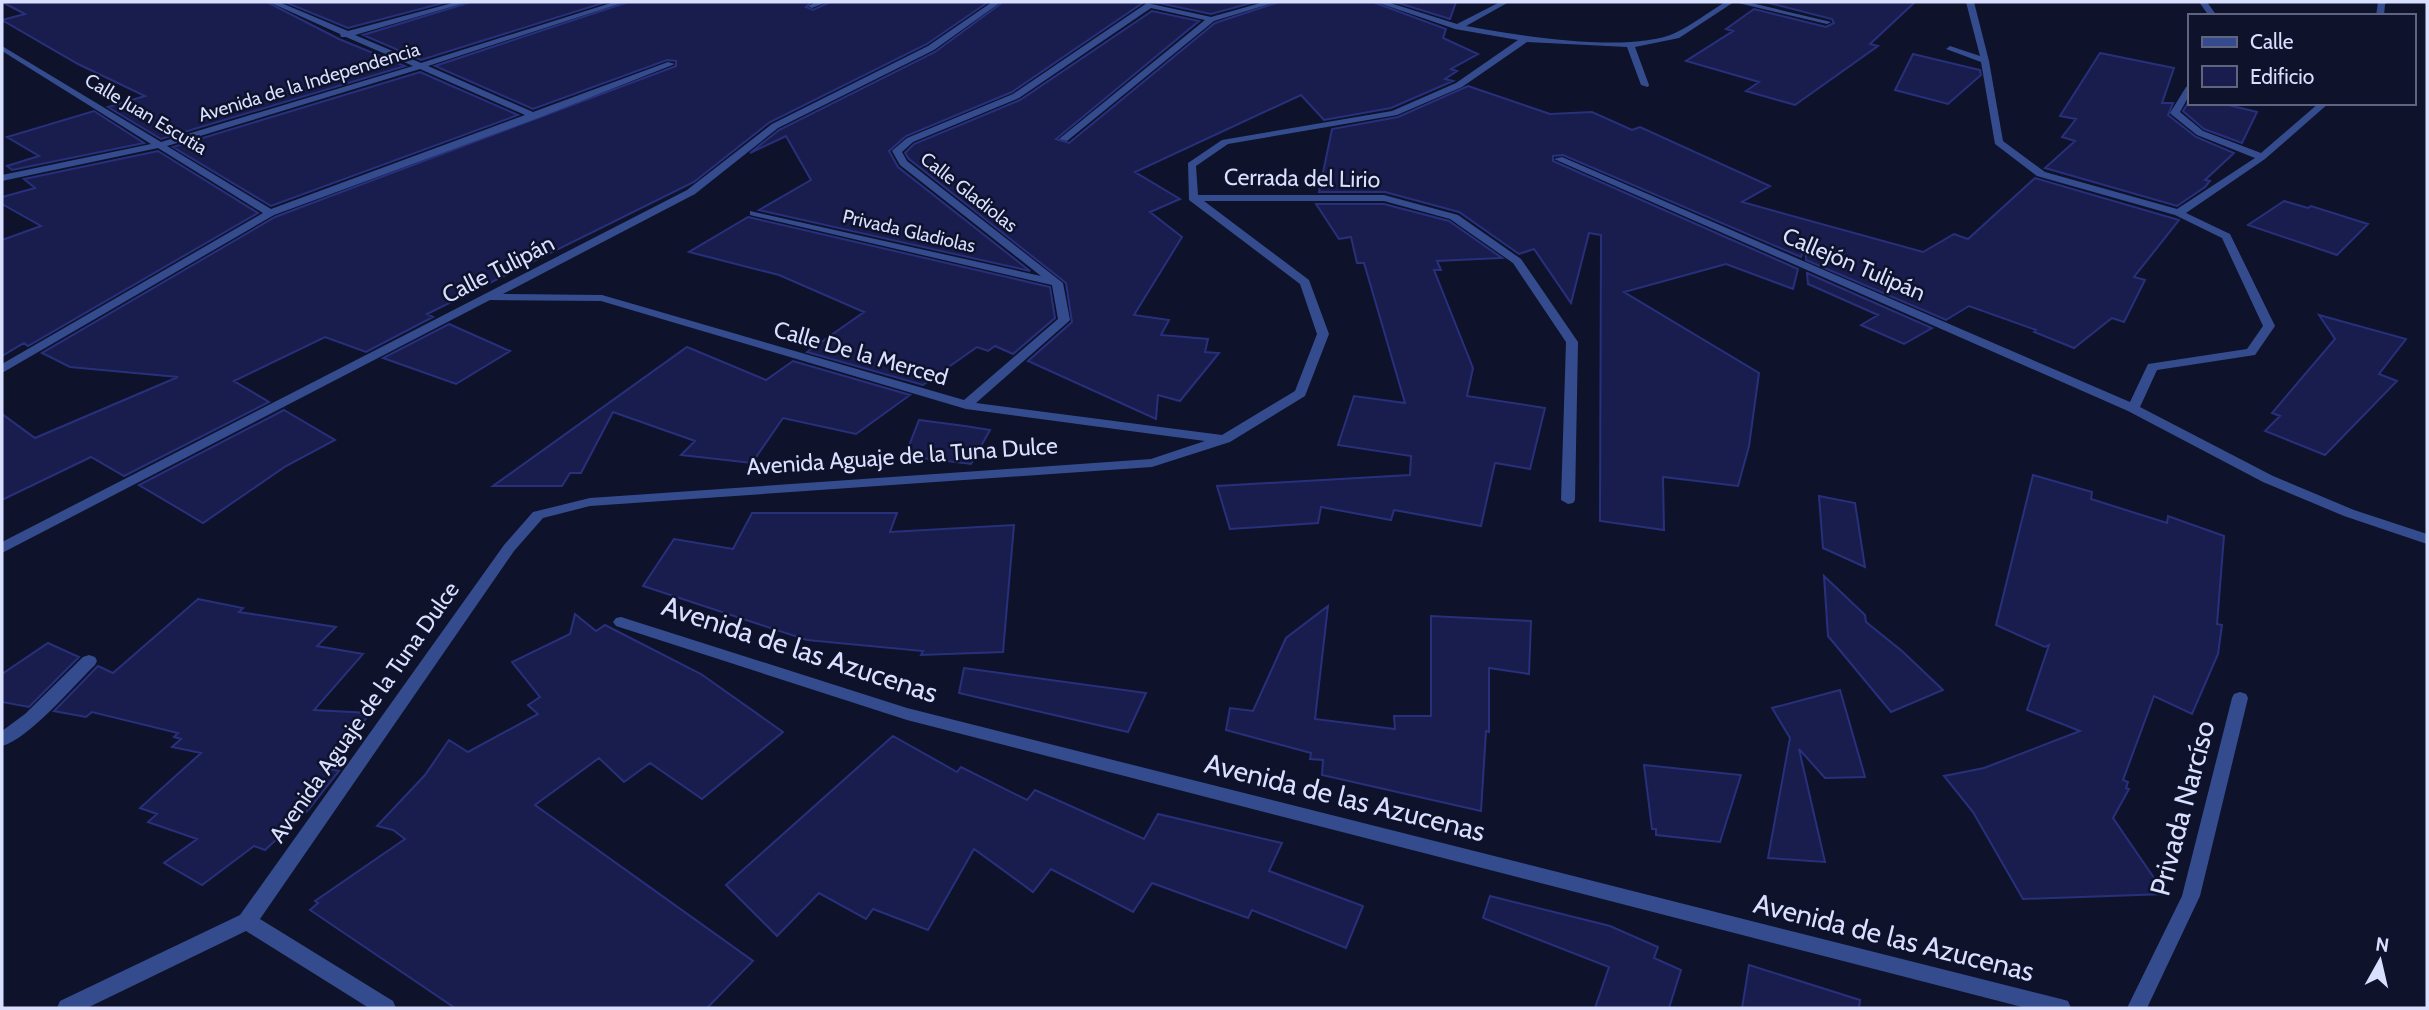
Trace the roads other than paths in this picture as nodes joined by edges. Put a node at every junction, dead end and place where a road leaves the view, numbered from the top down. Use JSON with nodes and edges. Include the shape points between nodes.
{"nodes":[{"id":1,"x":273,"y":2,"type":"edge"},
{"id":2,"x":464,"y":2,"type":"edge"},
{"id":3,"x":621,"y":2,"type":"edge"},
{"id":4,"x":823,"y":2,"type":"edge"},
{"id":5,"x":997,"y":2,"type":"edge"},
{"id":6,"x":1272,"y":2,"type":"edge"},
{"id":7,"x":1380,"y":2,"type":"edge"},
{"id":8,"x":1505,"y":2,"type":"edge"},
{"id":9,"x":1730,"y":2,"type":"edge"},
{"id":10,"x":1738,"y":2,"type":"edge"},
{"id":11,"x":1970,"y":2,"type":"edge"},
{"id":12,"x":812,"y":6,"type":"dead end"},
{"id":13,"x":1211,"y":19,"type":"junction"},
{"id":14,"x":1828,"y":22,"type":"dead end"},
{"id":15,"x":1458,"y":27,"type":"junction"},
{"id":16,"x":344,"y":35,"type":"junction"},
{"id":17,"x":1525,"y":39,"type":"junction"},
{"id":18,"x":1630,"y":45,"type":"junction"},
{"id":19,"x":2,"y":48,"type":"edge"},
{"id":20,"x":1950,"y":49,"type":"dead end"},
{"id":21,"x":1984,"y":61,"type":"junction"},
{"id":22,"x":671,"y":64,"type":"dead end"},
{"id":23,"x":418,"y":67,"type":"junction"},
{"id":24,"x":1645,"y":85,"type":"dead end"},
{"id":25,"x":2188,"y":91,"type":"edge"},
{"id":26,"x":2323,"y":105,"type":"edge"},
{"id":27,"x":535,"y":116,"type":"junction"},
{"id":28,"x":1064,"y":138,"type":"dead end"},
{"id":29,"x":163,"y":144,"type":"junction"},
{"id":30,"x":2262,"y":157,"type":"junction"},
{"id":31,"x":1559,"y":159,"type":"dead end"},
{"id":32,"x":2,"y":178,"type":"edge"},
{"id":33,"x":1193,"y":198,"type":"junction"},
{"id":34,"x":270,"y":213,"type":"junction"},
{"id":35,"x":754,"y":213,"type":"dead end"},
{"id":36,"x":2179,"y":213,"type":"junction"},
{"id":37,"x":1057,"y":283,"type":"junction"},
{"id":38,"x":489,"y":298,"type":"junction"},
{"id":39,"x":2,"y":369,"type":"edge"},
{"id":40,"x":966,"y":405,"type":"junction"},
{"id":41,"x":2133,"y":408,"type":"junction"},
{"id":42,"x":1225,"y":439,"type":"junction"},
{"id":43,"x":1568,"y":500,"type":"dead end"},
{"id":44,"x":2427,"y":540,"type":"edge"},
{"id":45,"x":2,"y":548,"type":"edge"},
{"id":46,"x":621,"y":622,"type":"dead end"},
{"id":47,"x":89,"y":661,"type":"dead end"},
{"id":48,"x":2240,"y":698,"type":"dead end"},
{"id":49,"x":2,"y":740,"type":"edge"},
{"id":50,"x":247,"y":921,"type":"junction"},
{"id":51,"x":67,"y":1008,"type":"edge"},
{"id":52,"x":386,"y":1008,"type":"edge"},
{"id":53,"x":2061,"y":1008,"type":"edge"},
{"id":54,"x":2137,"y":1008,"type":"edge"}],
"edges":[{"from":1,"to":16,"type":"street"},
{"from":2,"to":16,"type":"street"},
{"from":3,"to":23,"type":"street","name":"Avenida de la Independencia"},
{"from":4,"to":12,"type":"street"},
{"from":5,"to":38,"type":"street","name":"Calle Tulipán","via":[[931,48],[775,126],[691,192]]},
{"from":6,"to":13,"type":"street"},
{"from":7,"to":15,"type":"street"},
{"from":8,"to":15,"type":"street"},
{"from":9,"to":18,"type":"street","via":[[1676,36]]},
{"from":10,"to":14,"type":"street"},
{"from":11,"to":21,"type":"street"},
{"from":13,"to":28,"type":"street"},
{"from":13,"to":37,"type":"street","name":"Calle Gladiolas","via":[[1150,5],[1016,96],[910,140],[897,151],[904,163]]},
{"from":15,"to":17,"type":"street"},
{"from":16,"to":23,"type":"street"},
{"from":17,"to":18,"type":"street"},
{"from":17,"to":33,"type":"street","via":[[1459,85],[1394,113],[1225,142],[1191,165]]},
{"from":18,"to":24,"type":"street"},
{"from":19,"to":29,"type":"street","name":"Calle Juan Escutia"},
{"from":20,"to":21,"type":"street"},
{"from":21,"to":36,"type":"street","via":[[1998,142],[2041,174]]},
{"from":22,"to":27,"type":"street"},
{"from":23,"to":27,"type":"street"},
{"from":23,"to":29,"type":"street","name":"Avenida de la Independencia"},
{"from":25,"to":30,"type":"street","via":[[2175,113],[2200,133]]},
{"from":26,"to":30,"type":"street"},
{"from":27,"to":34,"type":"street"},
{"from":29,"to":32,"type":"street","name":"Avenida de la Independencia"},
{"from":29,"to":34,"type":"street","name":"Calle Juan Escutia"},
{"from":30,"to":36,"type":"street"},
{"from":31,"to":41,"type":"street","name":"Callejón Tulipán"},
{"from":33,"to":42,"type":"street","name":"Avenida Aguaje de la Tuna Dulce","via":[[1305,282],[1323,334],[1301,393]]},
{"from":33,"to":43,"type":"street","name":"Cerrada del Lirio","via":[[1384,198],[1454,217],[1517,261],[1572,342]]},
{"from":34,"to":39,"type":"street"},
{"from":35,"to":37,"type":"street","name":"Privada Gladiolas"},
{"from":36,"to":41,"type":"street","via":[[2226,236],[2269,326],[2251,352],[2151,367]]},
{"from":37,"to":40,"type":"street","via":[[1064,320]]},
{"from":38,"to":40,"type":"street","name":"Calle De la Merced","via":[[602,298]]},
{"from":38,"to":45,"type":"street","name":"Calle Tulipán"},
{"from":40,"to":42,"type":"street","name":"Calle De la Merced"},
{"from":41,"to":44,"type":"street","name":"Callejón Tulipán","via":[[2268,479]]},
{"from":42,"to":50,"type":"street","name":"Avenida Aguaje de la Tuna Dulce","via":[[1152,463],[590,502],[538,515],[509,548]]},
{"from":46,"to":53,"type":"street","name":"Avenida de las Azucenas","via":[[907,714]]},
{"from":47,"to":49,"type":"street"},
{"from":48,"to":54,"type":"street","name":"Privada Narcíso","via":[[2191,897]]},
{"from":50,"to":51,"type":"street","name":"Avenida Aguaje de la Tuna Dulce"},
{"from":50,"to":52,"type":"street"}]}
